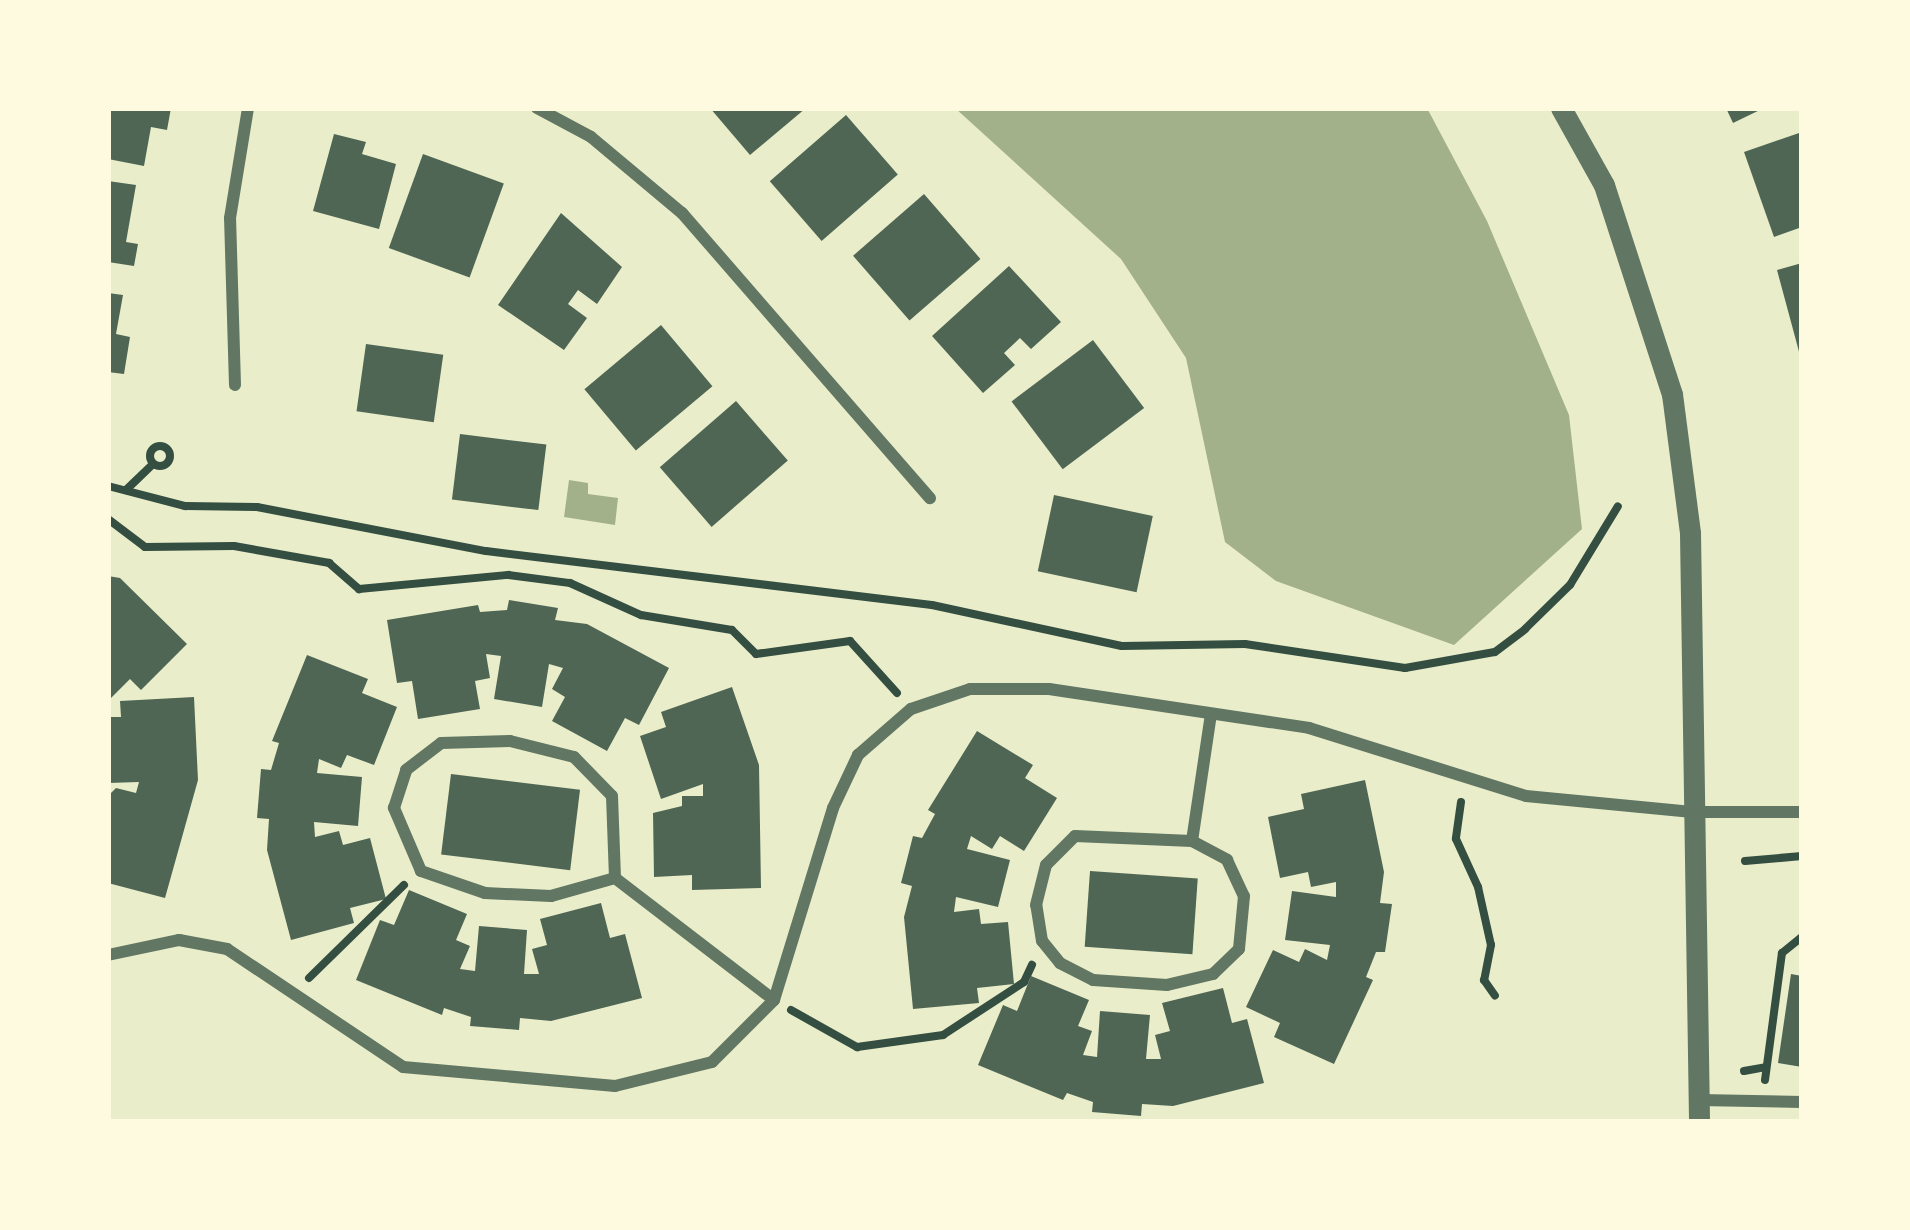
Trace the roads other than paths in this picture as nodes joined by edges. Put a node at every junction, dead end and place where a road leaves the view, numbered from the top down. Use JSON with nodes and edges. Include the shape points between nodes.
{"nodes":[{"id":1,"x":248,"y":108,"type":"edge"},
{"id":2,"x":537,"y":108,"type":"edge"},
{"id":3,"x":1562,"y":108,"type":"edge"},
{"id":4,"x":235,"y":385,"type":"dead end"},
{"id":5,"x":930,"y":497,"type":"dead end"},
{"id":6,"x":1211,"y":714,"type":"junction"},
{"id":7,"x":1692,"y":812,"type":"junction"},
{"id":8,"x":1802,"y":812,"type":"edge"},
{"id":9,"x":1192,"y":842,"type":"junction"},
{"id":10,"x":615,"y":878,"type":"junction"},
{"id":11,"x":108,"y":955,"type":"edge"},
{"id":12,"x":774,"y":1000,"type":"junction"},
{"id":13,"x":1802,"y":1102,"type":"edge"},
{"id":14,"x":1699,"y":1111,"type":"edge"}],
"edges":[{"from":1,"to":4,"type":"street","via":[[230,218]]},
{"from":2,"to":5,"type":"street","via":[[591,137],[682,213]]},
{"from":3,"to":7,"type":"street","via":[[1604,185],[1672,394],[1690,533]]},
{"from":6,"to":7,"type":"street","via":[[1309,728],[1526,796]]},
{"from":6,"to":9,"type":"street"},
{"from":6,"to":12,"type":"street","via":[[1048,689],[970,689],[910,709],[858,755],[833,808]]},
{"from":7,"to":8,"type":"street"},
{"from":7,"to":14,"type":"street"},
{"from":9,"to":9,"type":"street","via":[[1075,836],[1046,865],[1036,905],[1042,941],[1060,963],[1093,980],[1167,985],[1213,974],[1239,949],[1244,896],[1227,860]]},
{"from":10,"to":10,"type":"street","via":[[612,796],[574,757],[510,741],[441,742],[406,770],[394,808],[421,871],[507,894],[551,896]]},
{"from":10,"to":12,"type":"street"},
{"from":11,"to":12,"type":"street","via":[[179,940],[227,949],[403,1066],[615,1086],[712,1062]]},
{"from":13,"to":14,"type":"street"}]}
